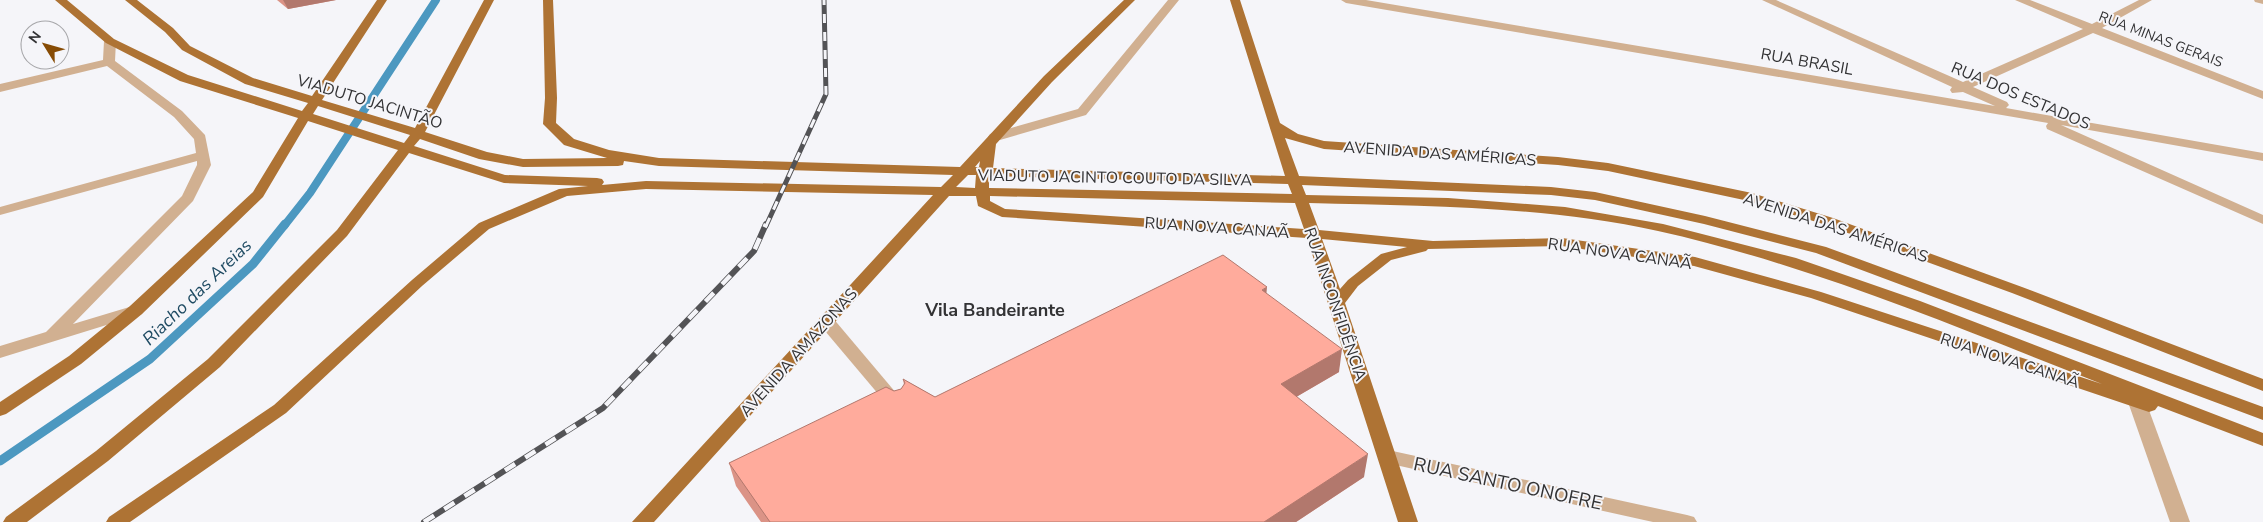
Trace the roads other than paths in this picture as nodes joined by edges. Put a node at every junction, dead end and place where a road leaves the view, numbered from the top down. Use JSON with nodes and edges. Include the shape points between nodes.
{"nodes":[{"id":1,"x":60,"y":0,"type":"edge"},
{"id":2,"x":130,"y":0,"type":"edge"},
{"id":3,"x":382,"y":0,"type":"edge"},
{"id":4,"x":489,"y":0,"type":"edge"},
{"id":5,"x":548,"y":0,"type":"edge"},
{"id":6,"x":1130,"y":0,"type":"edge"},
{"id":7,"x":1174,"y":0,"type":"edge"},
{"id":8,"x":1235,"y":0,"type":"edge"},
{"id":9,"x":1346,"y":0,"type":"edge"},
{"id":10,"x":1767,"y":0,"type":"edge"},
{"id":11,"x":2020,"y":0,"type":"edge"},
{"id":12,"x":2147,"y":0,"type":"edge"},
{"id":13,"x":2259,"y":0,"type":"edge"},
{"id":14,"x":2263,"y":1,"type":"edge"},
{"id":15,"x":2092,"y":29,"type":"junction"},
{"id":16,"x":110,"y":41,"type":"junction"},
{"id":17,"x":109,"y":62,"type":"junction"},
{"id":18,"x":1962,"y":87,"type":"junction"},
{"id":19,"x":0,"y":88,"type":"edge"},
{"id":20,"x":2263,"y":95,"type":"edge"},
{"id":21,"x":1933,"y":99,"type":"junction"},
{"id":22,"x":2030,"y":116,"type":"junction"},
{"id":23,"x":1274,"y":125,"type":"junction"},
{"id":24,"x":992,"y":141,"type":"junction"},
{"id":25,"x":203,"y":155,"type":"junction"},
{"id":26,"x":2263,"y":157,"type":"edge"},
{"id":27,"x":660,"y":162,"type":"junction"},
{"id":28,"x":646,"y":185,"type":"junction"},
{"id":29,"x":1551,"y":191,"type":"joint"},
{"id":30,"x":0,"y":211,"type":"edge"},
{"id":31,"x":2263,"y":220,"type":"edge"},
{"id":32,"x":1313,"y":234,"type":"junction"},
{"id":33,"x":1433,"y":245,"type":"junction"},
{"id":34,"x":1337,"y":302,"type":"junction"},
{"id":35,"x":136,"y":310,"type":"junction"},
{"id":36,"x":826,"y":321,"type":"junction"},
{"id":37,"x":51,"y":337,"type":"junction"},
{"id":38,"x":0,"y":352,"type":"edge"},
{"id":39,"x":2263,"y":385,"type":"edge"},
{"id":40,"x":2137,"y":402,"type":"junction"},
{"id":41,"x":898,"y":406,"type":"edge"},
{"id":42,"x":0,"y":410,"type":"edge"},
{"id":43,"x":2263,"y":414,"type":"edge"},
{"id":44,"x":2263,"y":440,"type":"edge"},
{"id":45,"x":2263,"y":444,"type":"edge"},
{"id":46,"x":1388,"y":457,"type":"junction"},
{"id":47,"x":13,"y":522,"type":"edge"},
{"id":48,"x":116,"y":522,"type":"edge"},
{"id":49,"x":642,"y":522,"type":"edge"},
{"id":50,"x":1408,"y":522,"type":"edge"},
{"id":51,"x":1687,"y":522,"type":"edge"},
{"id":52,"x":2180,"y":522,"type":"edge"}],
"edges":[{"from":1,"to":16,"type":"main road","name":"VIADUTO JACINTÃO"},
{"from":2,"to":27,"type":"main road","name":"VIADUTO JACINTÃO","via":[[169,30],[186,48],[249,82],[484,156],[523,163]]},
{"from":3,"to":35,"type":"main road","via":[[258,194]]},
{"from":4,"to":47,"type":"main road","via":[[424,125],[342,233],[214,363],[102,456]]},
{"from":5,"to":27,"type":"main road","via":[[549,124],[569,142],[607,154]]},
{"from":6,"to":24,"type":"main road","name":"AVENIDA AMAZONAS","via":[[1048,79]]},
{"from":7,"to":24,"type":"street","via":[[1082,112]]},
{"from":8,"to":23,"type":"main road","name":"RUA INCONFIDÊNCIA"},
{"from":9,"to":21,"type":"street","name":"RUA BRASIL"},
{"from":10,"to":18,"type":"street","name":"RUA DOS ESTADOS"},
{"from":11,"to":15,"type":"street","name":"RUA MINAS GERAIS"},
{"from":12,"to":15,"type":"street"},
{"from":13,"to":14,"type":"street"},
{"from":15,"to":18,"type":"street"},
{"from":15,"to":20,"type":"street","name":"RUA MINAS GERAIS"},
{"from":16,"to":17,"type":"street"},
{"from":16,"to":28,"type":"main road","name":"VIADUTO JACINTÃO","via":[[184,78],[504,179]]},
{"from":17,"to":19,"type":"street"},
{"from":17,"to":25,"type":"street","via":[[178,114],[200,138]]},
{"from":18,"to":21,"type":"street"},
{"from":18,"to":22,"type":"street","name":"RUA DOS ESTADOS"},
{"from":21,"to":22,"type":"street","name":"RUA BRASIL"},
{"from":22,"to":26,"type":"street","name":"RUA BRASIL"},
{"from":22,"to":31,"type":"street","name":"RUA DOS ESTADOS"},
{"from":23,"to":32,"type":"main road","name":"RUA INCONFIDÊNCIA"},
{"from":23,"to":39,"type":"main road","name":"AVENIDA DAS AMÉRICAS","via":[[1292,137],[1324,145],[1608,167],[1747,196],[1828,221],[2018,290]]},
{"from":24,"to":32,"type":"main road","name":"RUA NOVA CANAÃ","via":[[982,178],[983,203],[1002,213]]},
{"from":24,"to":36,"type":"main road","name":"AVENIDA AMAZONAS"},
{"from":25,"to":30,"type":"street"},
{"from":25,"to":37,"type":"street","via":[[204,165],[188,198]]},
{"from":27,"to":29,"type":"main road","name":"VIADUTO JACINTO COUTO DA SILVA","via":[[1417,184]]},
{"from":28,"to":44,"type":"main road","name":"VIADUTO JACINTO COUTO DA SILVA","via":[[1448,202],[1566,211],[1658,227],[1791,261]]},
{"from":28,"to":48,"type":"main road","via":[[564,192],[484,226],[280,408]]},
{"from":29,"to":43,"type":"main road","name":"AVENIDA DAS AMÉRICAS","via":[[1654,208],[1821,250]]},
{"from":32,"to":33,"type":"main road","name":"RUA NOVA CANAÃ"},
{"from":32,"to":34,"type":"main road","name":"RUA INCONFIDÊNCIA"},
{"from":33,"to":34,"type":"main road","via":[[1386,257],[1353,283]]},
{"from":33,"to":40,"type":"main road","name":"RUA NOVA CANAÃ","via":[[1562,242],[1695,262],[1816,295]]},
{"from":34,"to":46,"type":"main road","name":"RUA INCONFIDÊNCIA"},
{"from":35,"to":37,"type":"street"},
{"from":35,"to":42,"type":"main road","via":[[75,360]]},
{"from":36,"to":41,"type":"street"},
{"from":36,"to":49,"type":"main road","name":"AVENIDA AMAZONAS"},
{"from":37,"to":38,"type":"street"},
{"from":40,"to":45,"type":"main road","name":"RUA NOVA CANAÃ"},
{"from":40,"to":52,"type":"street"},
{"from":46,"to":50,"type":"main road","name":"RUA INCONFIDÊNCIA"},
{"from":46,"to":51,"type":"street","name":"RUA SANTO ONOFRE"}]}
